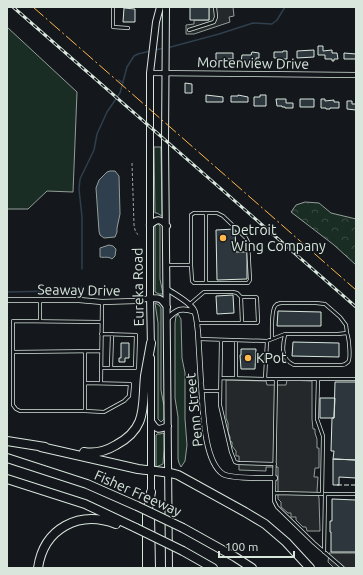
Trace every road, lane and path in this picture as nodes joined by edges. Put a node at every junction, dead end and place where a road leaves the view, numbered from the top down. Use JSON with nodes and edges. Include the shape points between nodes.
{"nodes":[{"id":1,"x":113,"y":7,"type":"edge"},
{"id":2,"x":160,"y":7,"type":"edge"},
{"id":3,"x":166,"y":7,"type":"edge"},
{"id":4,"x":215,"y":7,"type":"edge"},
{"id":5,"x":128,"y":28,"type":"dead end"},
{"id":6,"x":190,"y":30,"type":"dead end"},
{"id":7,"x":150,"y":73,"type":"junction"},
{"id":8,"x":165,"y":73,"type":"junction"},
{"id":9,"x":356,"y":75,"type":"edge"},
{"id":10,"x":132,"y":163,"type":"dead end"},
{"id":11,"x":206,"y":213,"type":"junction"},
{"id":12,"x":150,"y":225,"type":"junction"},
{"id":13,"x":166,"y":226,"type":"junction"},
{"id":14,"x":140,"y":236,"type":"dead end"},
{"id":15,"x":167,"y":265,"type":"junction"},
{"id":16,"x":191,"y":265,"type":"junction"},
{"id":17,"x":206,"y":283,"type":"junction"},
{"id":18,"x":167,"y":289,"type":"junction"},
{"id":19,"x":241,"y":297,"type":"junction"},
{"id":20,"x":150,"y":298,"type":"junction"},
{"id":21,"x":7,"y":300,"type":"edge"},
{"id":22,"x":40,"y":300,"type":"junction"},
{"id":23,"x":102,"y":302,"type":"junction"},
{"id":24,"x":189,"y":305,"type":"junction"},
{"id":25,"x":167,"y":307,"type":"junction"},
{"id":26,"x":195,"y":312,"type":"junction"},
{"id":27,"x":167,"y":319,"type":"junction"},
{"id":28,"x":40,"y":321,"type":"junction"},
{"id":29,"x":101,"y":322,"type":"junction"},
{"id":30,"x":197,"y":323,"type":"junction"},
{"id":31,"x":242,"y":323,"type":"junction"},
{"id":32,"x":347,"y":332,"type":"junction"},
{"id":33,"x":101,"y":334,"type":"junction"},
{"id":34,"x":112,"y":334,"type":"junction"},
{"id":35,"x":285,"y":334,"type":"junction"},
{"id":36,"x":199,"y":339,"type":"junction"},
{"id":37,"x":272,"y":339,"type":"junction"},
{"id":38,"x":221,"y":340,"type":"junction"},
{"id":39,"x":236,"y":340,"type":"junction"},
{"id":40,"x":267,"y":341,"type":"junction"},
{"id":41,"x":151,"y":343,"type":"junction"},
{"id":42,"x":85,"y":351,"type":"junction"},
{"id":43,"x":101,"y":351,"type":"junction"},
{"id":44,"x":13,"y":352,"type":"junction"},
{"id":45,"x":101,"y":368,"type":"junction"},
{"id":46,"x":111,"y":368,"type":"junction"},
{"id":47,"x":221,"y":378,"type":"junction"},
{"id":48,"x":236,"y":378,"type":"junction"},
{"id":49,"x":265,"y":379,"type":"junction"},
{"id":50,"x":276,"y":379,"type":"junction"},
{"id":51,"x":318,"y":379,"type":"junction"},
{"id":52,"x":356,"y":379,"type":"edge"},
{"id":53,"x":85,"y":383,"type":"junction"},
{"id":54,"x":101,"y":383,"type":"junction"},
{"id":55,"x":202,"y":391,"type":"junction"},
{"id":56,"x":220,"y":391,"type":"junction"},
{"id":57,"x":85,"y":412,"type":"junction"},
{"id":58,"x":151,"y":422,"type":"junction"},
{"id":59,"x":168,"y":426,"type":"junction"},
{"id":60,"x":7,"y":441,"type":"edge"},
{"id":61,"x":41,"y":447,"type":"junction"},
{"id":62,"x":7,"y":458,"type":"edge"},
{"id":63,"x":275,"y":464,"type":"junction"},
{"id":64,"x":151,"y":471,"type":"junction"},
{"id":65,"x":168,"y":472,"type":"junction"},
{"id":66,"x":274,"y":478,"type":"junction"},
{"id":67,"x":7,"y":479,"type":"edge"},
{"id":68,"x":151,"y":492,"type":"junction"},
{"id":69,"x":274,"y":493,"type":"junction"},
{"id":70,"x":323,"y":494,"type":"junction"},
{"id":71,"x":356,"y":494,"type":"edge"},
{"id":72,"x":136,"y":528,"type":"junction"},
{"id":73,"x":324,"y":552,"type":"junction"},
{"id":74,"x":38,"y":568,"type":"edge"},
{"id":75,"x":147,"y":568,"type":"edge"},
{"id":76,"x":152,"y":568,"type":"edge"},
{"id":77,"x":169,"y":568,"type":"edge"},
{"id":78,"x":213,"y":568,"type":"edge"},
{"id":79,"x":252,"y":568,"type":"edge"},
{"id":80,"x":310,"y":568,"type":"edge"},
{"id":81,"x":343,"y":568,"type":"edge"}],
"edges":[{"from":1,"to":5,"type":"lane","via":[[113,27]]},
{"from":2,"to":7,"type":"main road","name":"Eureka Road"},
{"from":3,"to":8,"type":"main road","name":"Eureka Road"},
{"from":4,"to":6,"type":"lane","via":[[214,22]]},
{"from":7,"to":8,"type":"street","name":"Mortenview Drive"},
{"from":7,"to":12,"type":"main road","name":"Eureka Road"},
{"from":8,"to":9,"type":"street","name":"Mortenview Drive"},
{"from":8,"to":13,"type":"main road","name":"Eureka Road"},
{"from":10,"to":14,"type":"path","via":[[134,225]]},
{"from":11,"to":16,"type":"lane","via":[[191,215]]},
{"from":11,"to":17,"type":"lane"},
{"from":11,"to":17,"type":"lane","via":[[223,216],[246,238],[250,280],[248,283]]},
{"from":12,"to":13,"type":"main road","via":[[159,220]]},
{"from":12,"to":20,"type":"main road","name":"Eureka Road"},
{"from":13,"to":15,"type":"main road","name":"Eureka Road"},
{"from":15,"to":16,"type":"lane"},
{"from":15,"to":18,"type":"main road","name":"Eureka Road"},
{"from":16,"to":17,"type":"lane","via":[[192,281]]},
{"from":18,"to":24,"type":"street"},
{"from":18,"to":25,"type":"main road","name":"Eureka Road"},
{"from":19,"to":24,"type":"lane","via":[[233,292],[204,292]]},
{"from":19,"to":31,"type":"lane"},
{"from":19,"to":31,"type":"lane","via":[[257,298],[258,322]]},
{"from":20,"to":23,"type":"street","name":"Seaway Drive"},
{"from":20,"to":25,"type":"main road","via":[[162,300]]},
{"from":20,"to":41,"type":"main road","name":"Eureka Road"},
{"from":21,"to":22,"type":"street","name":"Seaway Drive"},
{"from":22,"to":23,"type":"street","name":"Seaway Drive"},
{"from":22,"to":28,"type":"lane"},
{"from":23,"to":29,"type":"lane"},
{"from":24,"to":26,"type":"street"},
{"from":25,"to":27,"type":"main road","name":"Eureka Road"},
{"from":26,"to":27,"type":"street","via":[[177,310]]},
{"from":26,"to":30,"type":"street","name":"Penn Street"},
{"from":27,"to":59,"type":"main road","name":"Eureka Road"},
{"from":28,"to":29,"type":"lane"},
{"from":28,"to":44,"type":"lane","via":[[13,321]]},
{"from":29,"to":33,"type":"lane"},
{"from":30,"to":31,"type":"lane"},
{"from":30,"to":36,"type":"street","name":"Penn Street"},
{"from":32,"to":35,"type":"lane"},
{"from":32,"to":35,"type":"lane","via":[[349,360],[342,366],[294,365],[288,362],[283,351]]},
{"from":32,"to":37,"type":"lane","via":[[346,325],[340,317],[325,304],[281,303],[274,307]]},
{"from":33,"to":34,"type":"lane"},
{"from":33,"to":43,"type":"lane"},
{"from":34,"to":46,"type":"lane"},
{"from":34,"to":46,"type":"lane","via":[[136,335],[135,368]]},
{"from":35,"to":37,"type":"lane"},
{"from":36,"to":38,"type":"lane"},
{"from":36,"to":55,"type":"street","name":"Penn Street"},
{"from":37,"to":40,"type":"lane"},
{"from":38,"to":39,"type":"lane"},
{"from":38,"to":47,"type":"lane"},
{"from":39,"to":40,"type":"lane"},
{"from":39,"to":48,"type":"lane"},
{"from":40,"to":49,"type":"lane"},
{"from":41,"to":58,"type":"main road","name":"Eureka Road"},
{"from":41,"to":61,"type":"highway","via":[[142,413],[130,435],[118,444],[99,452],[86,453]]},
{"from":42,"to":43,"type":"lane"},
{"from":42,"to":44,"type":"lane"},
{"from":42,"to":53,"type":"lane"},
{"from":43,"to":45,"type":"lane"},
{"from":44,"to":57,"type":"lane","via":[[13,405],[16,409]]},
{"from":45,"to":46,"type":"lane"},
{"from":45,"to":54,"type":"lane"},
{"from":47,"to":48,"type":"lane"},
{"from":47,"to":56,"type":"lane"},
{"from":48,"to":49,"type":"lane"},
{"from":49,"to":50,"type":"lane"},
{"from":50,"to":51,"type":"lane"},
{"from":50,"to":63,"type":"lane"},
{"from":51,"to":52,"type":"lane"},
{"from":51,"to":70,"type":"lane","via":[[317,419],[323,436]]},
{"from":53,"to":54,"type":"lane"},
{"from":53,"to":57,"type":"lane"},
{"from":54,"to":57,"type":"lane","via":[[130,384],[129,396],[104,412]]},
{"from":55,"to":56,"type":"lane"},
{"from":55,"to":66,"type":"street","name":"Penn Street","via":[[206,438],[217,468],[232,477]]},
{"from":56,"to":63,"type":"lane","via":[[223,421],[235,462]]},
{"from":58,"to":59,"type":"main road","via":[[157,429]]},
{"from":58,"to":64,"type":"main road","name":"Eureka Road"},
{"from":59,"to":65,"type":"main road","name":"Eureka Road"},
{"from":60,"to":61,"type":"highway"},
{"from":61,"to":64,"type":"highway"},
{"from":62,"to":79,"type":"highway","name":"Fisher Freeway","bridge":true,"via":[[87,484],[137,506],[183,528]]},
{"from":63,"to":66,"type":"lane"},
{"from":64,"to":65,"type":"highway"},
{"from":64,"to":68,"type":"main road","name":"Eureka Road"},
{"from":65,"to":77,"type":"main road","name":"Eureka Road"},
{"from":65,"to":80,"type":"highway","via":[[186,479],[265,524]]},
{"from":66,"to":69,"type":"lane"},
{"from":67,"to":72,"type":"highway","via":[[85,504]]},
{"from":68,"to":75,"type":"highway","via":[[147,514]]},
{"from":68,"to":76,"type":"main road","name":"Eureka Road"},
{"from":69,"to":70,"type":"lane"},
{"from":69,"to":73,"type":"lane","via":[[276,507]]},
{"from":70,"to":71,"type":"lane"},
{"from":70,"to":73,"type":"lane"},
{"from":72,"to":74,"type":"highway","via":[[130,529],[96,518],[72,522],[56,532],[47,543]]},
{"from":72,"to":78,"type":"highway","bridge":true},
{"from":73,"to":81,"type":"lane"}]}
